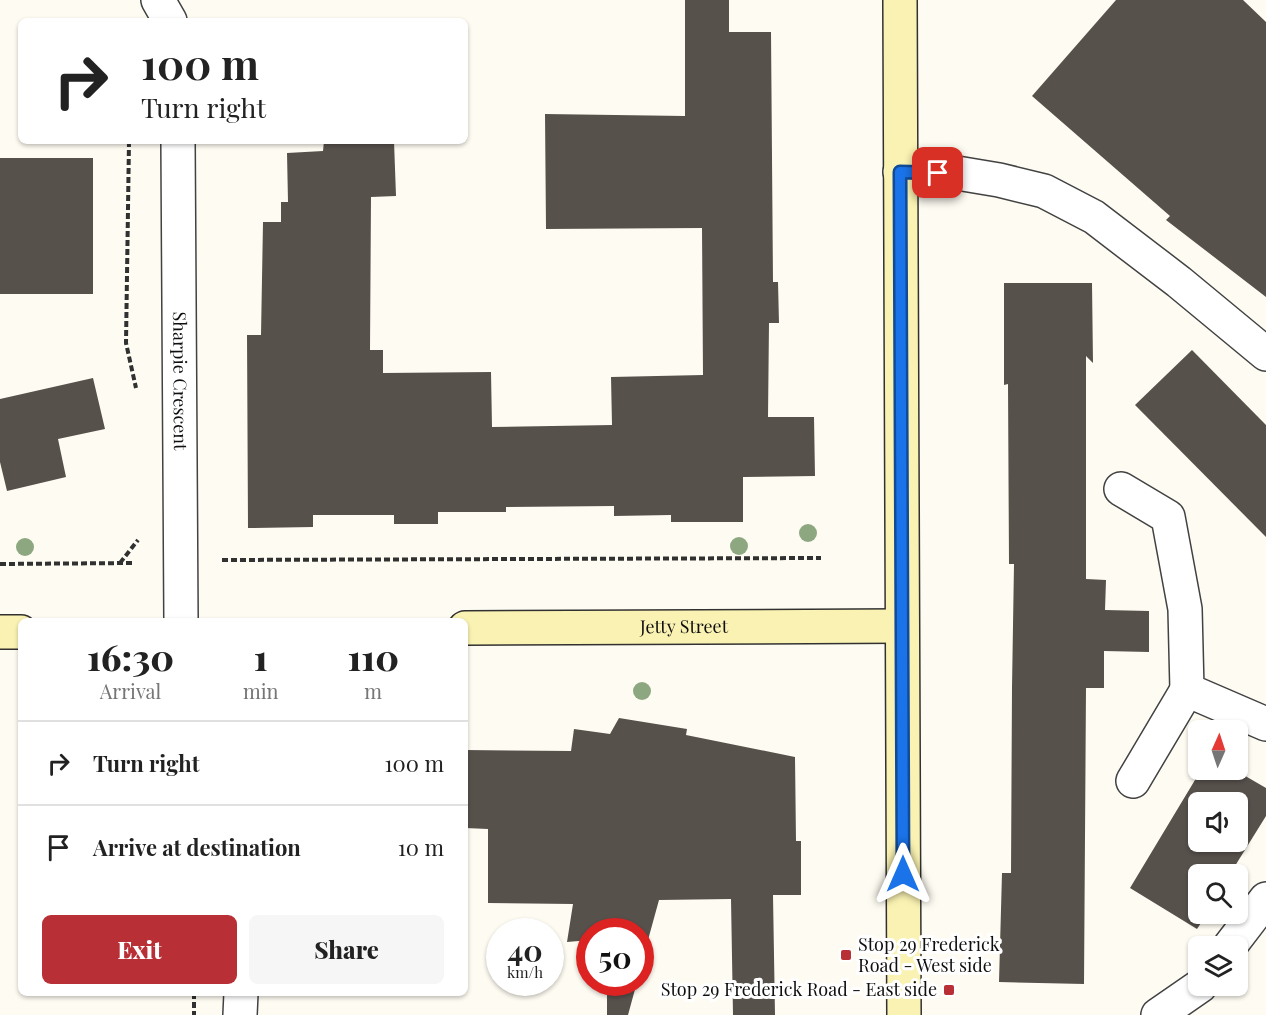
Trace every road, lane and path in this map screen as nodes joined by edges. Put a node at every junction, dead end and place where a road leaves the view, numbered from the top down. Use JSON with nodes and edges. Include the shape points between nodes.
{"nodes":[{"id":1,"x":158,"y":0,"type":"edge"},
{"id":2,"x":900,"y":0,"type":"edge"},
{"id":3,"x":168,"y":18,"type":"edge"},
{"id":4,"x":129,"y":144,"type":"edge"},
{"id":5,"x":178,"y":144,"type":"edge"},
{"id":6,"x":900,"y":172,"type":"junction"},
{"id":7,"x":1266,"y":354,"type":"edge"},
{"id":8,"x":136,"y":388,"type":"dead end"},
{"id":9,"x":1120,"y":489,"type":"dead end"},
{"id":10,"x":143,"y":535,"type":"dead end"},
{"id":11,"x":821,"y":558,"type":"dead end"},
{"id":12,"x":214,"y":560,"type":"dead end"},
{"id":13,"x":120,"y":563,"type":"junction"},
{"id":14,"x":132,"y":563,"type":"dead end"},
{"id":15,"x":0,"y":564,"type":"edge"},
{"id":16,"x":180,"y":618,"type":"edge"},
{"id":17,"x":902,"y":626,"type":"junction"},
{"id":18,"x":468,"y":628,"type":"edge"},
{"id":19,"x":0,"y":632,"type":"edge"},
{"id":20,"x":18,"y":632,"type":"edge"},
{"id":21,"x":1187,"y":690,"type":"junction"},
{"id":22,"x":1266,"y":724,"type":"edge"},
{"id":23,"x":1133,"y":781,"type":"dead end"},
{"id":24,"x":1266,"y":899,"type":"edge"},
{"id":25,"x":1238,"y":936,"type":"edge"},
{"id":26,"x":1188,"y":994,"type":"edge"},
{"id":27,"x":194,"y":996,"type":"edge"},
{"id":28,"x":240,"y":996,"type":"edge"},
{"id":29,"x":194,"y":1015,"type":"edge"},
{"id":30,"x":240,"y":1015,"type":"edge"},
{"id":31,"x":904,"y":1015,"type":"edge"},
{"id":32,"x":1158,"y":1015,"type":"edge"}],
"edges":[{"from":1,"to":3,"type":"street"},
{"from":2,"to":6,"type":"main road"},
{"from":4,"to":8,"type":"path","via":[[126,343]]},
{"from":5,"to":16,"type":"street","name":"Sharpie Crescent"},
{"from":6,"to":7,"type":"street","via":[[957,173],[1044,191],[1094,217]]},
{"from":6,"to":17,"type":"main road"},
{"from":9,"to":21,"type":"street","via":[[1168,518],[1185,609]]},
{"from":10,"to":13,"type":"path"},
{"from":11,"to":12,"type":"path"},
{"from":13,"to":14,"type":"path"},
{"from":13,"to":15,"type":"path"},
{"from":17,"to":18,"type":"main road","name":"Jetty Street"},
{"from":17,"to":31,"type":"main road"},
{"from":19,"to":20,"type":"main road"},
{"from":21,"to":22,"type":"street"},
{"from":21,"to":23,"type":"street"},
{"from":24,"to":25,"type":"street"},
{"from":26,"to":32,"type":"street"},
{"from":27,"to":29,"type":"path"},
{"from":28,"to":30,"type":"street"}]}
